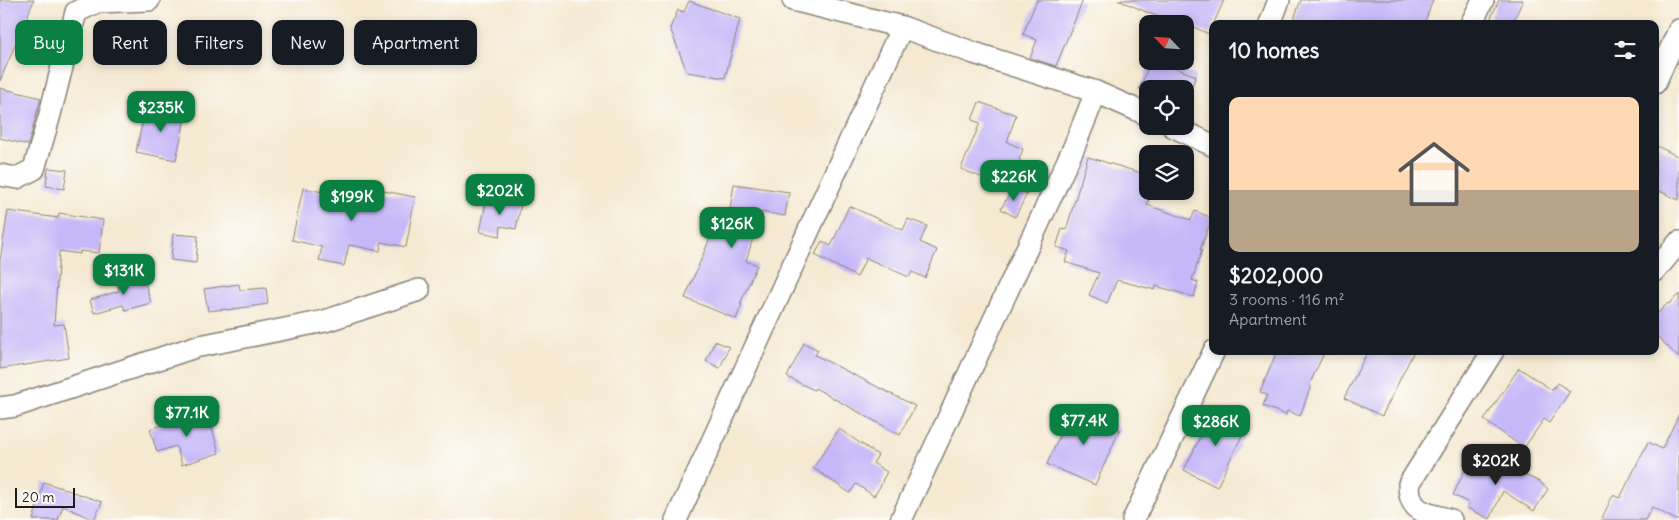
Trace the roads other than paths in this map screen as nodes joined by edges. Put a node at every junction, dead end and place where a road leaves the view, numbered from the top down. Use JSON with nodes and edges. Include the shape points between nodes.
{"nodes":[{"id":1,"x":149,"y":0,"type":"edge"},
{"id":2,"x":793,"y":0,"type":"edge"},
{"id":3,"x":1279,"y":0,"type":"edge"},
{"id":4,"x":1483,"y":0,"type":"edge"},
{"id":5,"x":1272,"y":20,"type":"edge"},
{"id":6,"x":1473,"y":20,"type":"edge"},
{"id":7,"x":902,"y":27,"type":"junction"},
{"id":8,"x":1679,"y":30,"type":"edge"},
{"id":9,"x":1659,"y":74,"type":"edge"},
{"id":10,"x":1096,"y":92,"type":"junction"},
{"id":11,"x":1139,"y":111,"type":"edge"},
{"id":12,"x":1191,"y":135,"type":"edge"},
{"id":13,"x":1209,"y":144,"type":"edge"},
{"id":14,"x":0,"y":175,"type":"edge"},
{"id":15,"x":1679,"y":242,"type":"edge"},
{"id":16,"x":1659,"y":266,"type":"edge"},
{"id":17,"x":419,"y":290,"type":"dead end"},
{"id":18,"x":1212,"y":355,"type":"edge"},
{"id":19,"x":1491,"y":355,"type":"edge"},
{"id":20,"x":0,"y":408,"type":"edge"},
{"id":21,"x":676,"y":520,"type":"edge"},
{"id":22,"x":901,"y":520,"type":"edge"},
{"id":23,"x":1133,"y":520,"type":"edge"},
{"id":24,"x":1451,"y":520,"type":"edge"}],
"edges":[{"from":1,"to":14,"type":"street","via":[[97,2],[76,12],[34,169],[17,178]]},
{"from":2,"to":7,"type":"street"},
{"from":3,"to":5,"type":"street"},
{"from":4,"to":6,"type":"street"},
{"from":7,"to":10,"type":"street"},
{"from":7,"to":21,"type":"street"},
{"from":8,"to":9,"type":"street"},
{"from":10,"to":11,"type":"street"},
{"from":10,"to":22,"type":"street"},
{"from":12,"to":13,"type":"street"},
{"from":15,"to":16,"type":"street"},
{"from":17,"to":20,"type":"street","via":[[325,321],[195,348]]},
{"from":18,"to":23,"type":"street"},
{"from":19,"to":24,"type":"street","via":[[1410,484],[1409,493],[1416,508]]}]}
